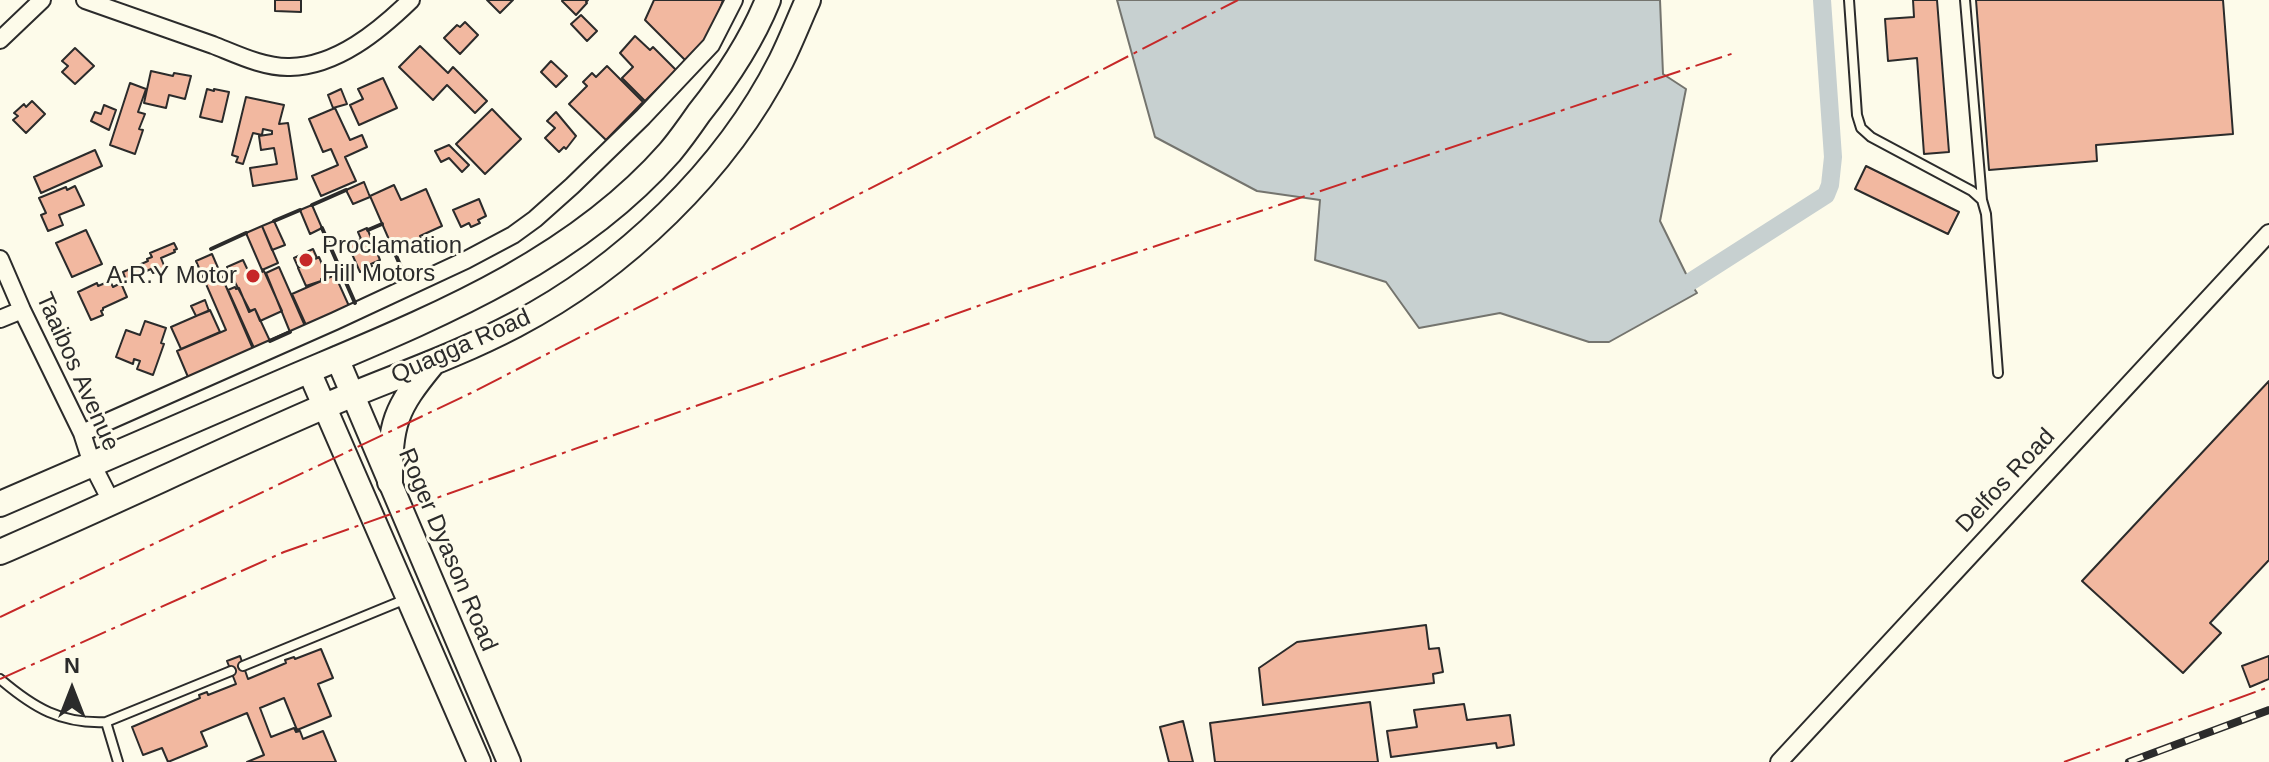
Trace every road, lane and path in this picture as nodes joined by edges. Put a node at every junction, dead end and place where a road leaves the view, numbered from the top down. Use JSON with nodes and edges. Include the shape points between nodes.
{"nodes":[{"id":1,"x":42,"y":0,"type":"edge"},
{"id":2,"x":85,"y":0,"type":"edge"},
{"id":3,"x":411,"y":0,"type":"edge"},
{"id":4,"x":734,"y":0,"type":"edge"},
{"id":5,"x":768,"y":0,"type":"edge"},
{"id":6,"x":808,"y":0,"type":"edge"},
{"id":7,"x":1849,"y":0,"type":"edge"},
{"id":8,"x":1965,"y":0,"type":"edge"},
{"id":9,"x":0,"y":40,"type":"edge"},
{"id":10,"x":1982,"y":200,"type":"junction"},
{"id":11,"x":2269,"y":233,"type":"edge"},
{"id":12,"x":0,"y":259,"type":"edge"},
{"id":13,"x":22,"y":310,"type":"junction"},
{"id":14,"x":0,"y":319,"type":"edge"},
{"id":15,"x":337,"y":358,"type":"junction"},
{"id":16,"x":434,"y":362,"type":"junction"},
{"id":17,"x":309,"y":371,"type":"junction"},
{"id":18,"x":1998,"y":373,"type":"dead end"},
{"id":19,"x":353,"y":395,"type":"junction"},
{"id":20,"x":325,"y":406,"type":"junction"},
{"id":21,"x":82,"y":433,"type":"junction"},
{"id":22,"x":92,"y":464,"type":"junction"},
{"id":23,"x":390,"y":482,"type":"junction"},
{"id":24,"x":112,"y":503,"type":"junction"},
{"id":25,"x":0,"y":504,"type":"edge"},
{"id":26,"x":0,"y":552,"type":"edge"},
{"id":27,"x":408,"y":599,"type":"junction"},
{"id":28,"x":243,"y":666,"type":"dead end"},
{"id":29,"x":231,"y":671,"type":"dead end"},
{"id":30,"x":0,"y":679,"type":"edge"},
{"id":31,"x":106,"y":722,"type":"junction"},
{"id":32,"x":118,"y":762,"type":"edge"},
{"id":33,"x":479,"y":762,"type":"edge"},
{"id":34,"x":509,"y":762,"type":"edge"},
{"id":35,"x":1779,"y":762,"type":"edge"}],
"edges":[{"from":1,"to":9,"type":"street"},
{"from":2,"to":3,"type":"street","via":[[287,67],[331,58],[391,20]]},
{"from":4,"to":21,"type":"street","via":[[711,45],[572,186],[513,235],[375,303]]},
{"from":5,"to":15,"type":"main road","name":"Quagga Road","via":[[742,54],[670,152],[595,221],[492,288]]},
{"from":6,"to":16,"type":"main road","name":"Quagga Road","via":[[780,63],[747,115],[721,154],[667,214],[554,303]]},
{"from":7,"to":10,"type":"lane","via":[[1861,128]]},
{"from":8,"to":10,"type":"lane"},
{"from":10,"to":18,"type":"lane"},
{"from":11,"to":35,"type":"street","name":"Delfos Road"},
{"from":12,"to":13,"type":"street","name":"Taaibos Avenue"},
{"from":13,"to":14,"type":"street"},
{"from":13,"to":21,"type":"street","name":"Taaibos Avenue"},
{"from":15,"to":17,"type":"main road","name":"Quagga Road"},
{"from":15,"to":19,"type":"main road","name":"Roger Dyason Road"},
{"from":16,"to":19,"type":"main road","name":"Quagga Road"},
{"from":16,"to":23,"type":"main road","via":[[395,421]]},
{"from":17,"to":20,"type":"main road"},
{"from":17,"to":22,"type":"main road","name":"Quagga Road"},
{"from":19,"to":20,"type":"main road","name":"Quagga Road"},
{"from":19,"to":23,"type":"main road","name":"Roger Dyason Road"},
{"from":20,"to":24,"type":"main road","name":"Quagga Road"},
{"from":20,"to":27,"type":"main road"},
{"from":21,"to":22,"type":"street","name":"Taaibos Avenue"},
{"from":22,"to":24,"type":"street","name":"Taaibos Avenue"},
{"from":22,"to":25,"type":"main road","name":"Quagga Road"},
{"from":23,"to":34,"type":"main road","name":"Roger Dyason Road"},
{"from":24,"to":26,"type":"main road","name":"Quagga Road"},
{"from":27,"to":28,"type":"lane"},
{"from":27,"to":33,"type":"main road"},
{"from":29,"to":31,"type":"lane"},
{"from":30,"to":31,"type":"lane","via":[[47,711],[72,721]]},
{"from":31,"to":32,"type":"lane"}]}
